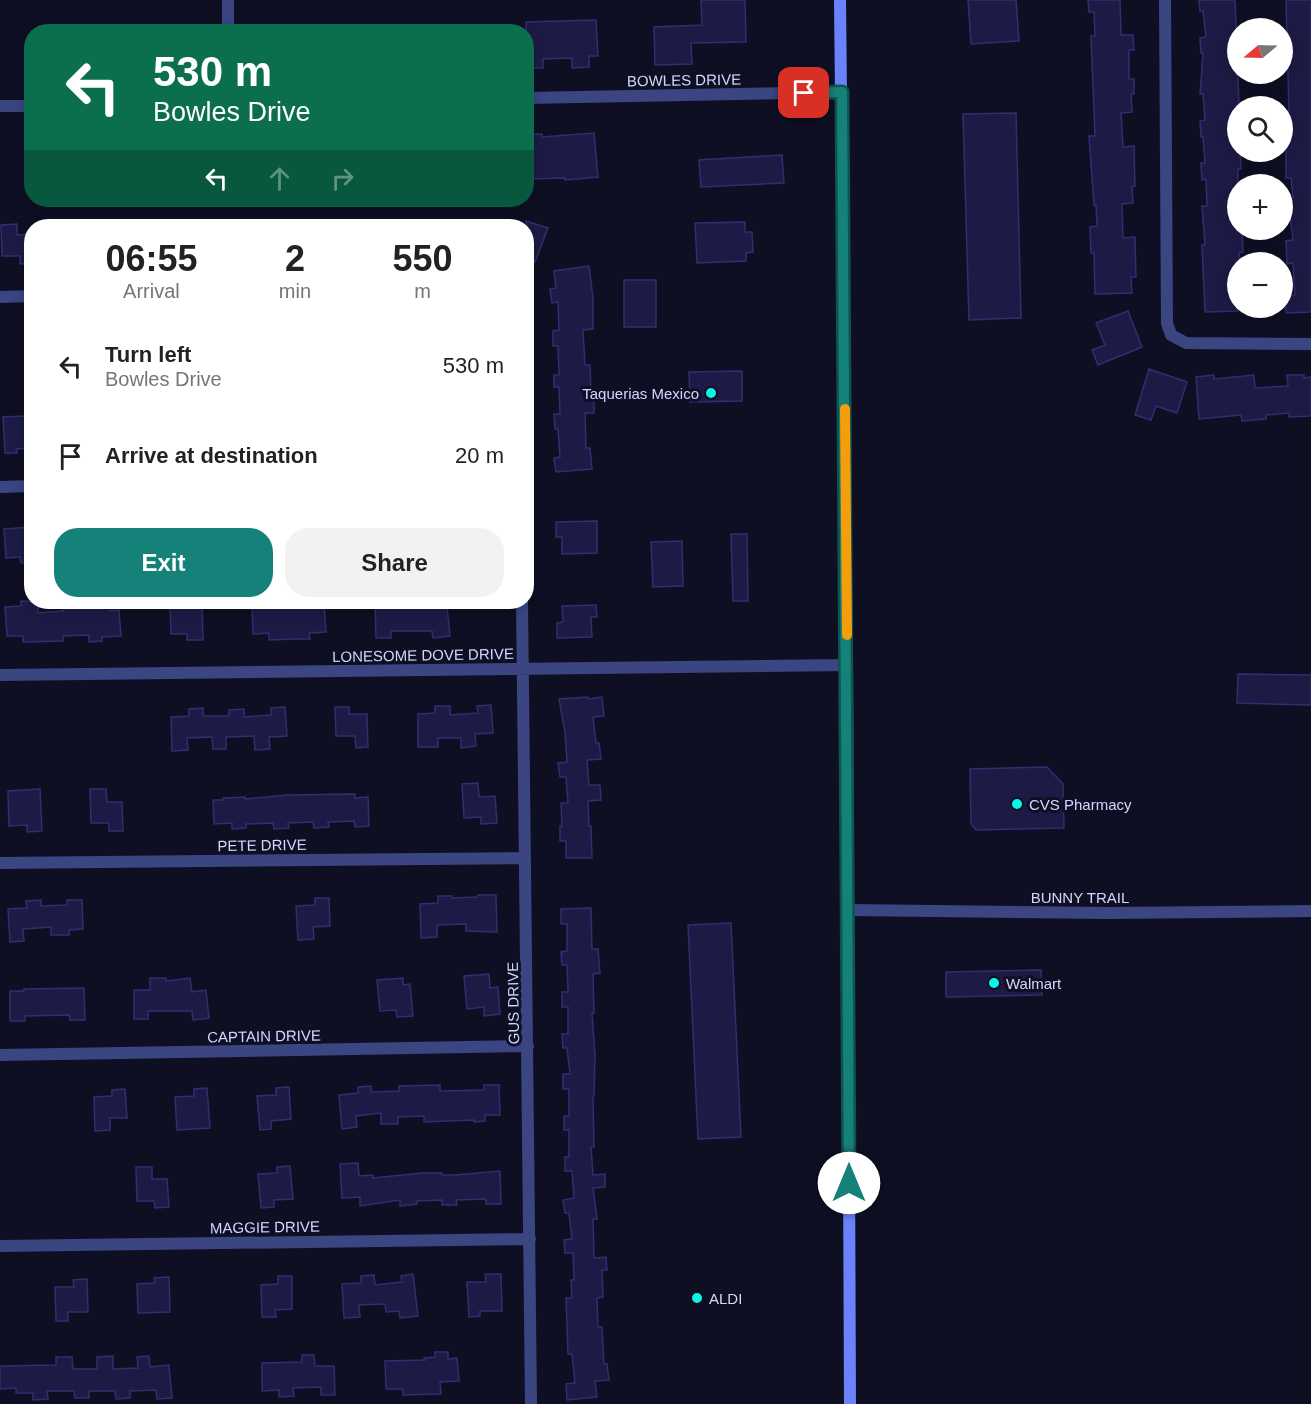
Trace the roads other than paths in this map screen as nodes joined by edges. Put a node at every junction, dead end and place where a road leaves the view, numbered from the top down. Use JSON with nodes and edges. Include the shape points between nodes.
{"nodes":[{"id":1,"x":228,"y":0,"type":"edge"},
{"id":2,"x":840,"y":0,"type":"edge"},
{"id":3,"x":1165,"y":0,"type":"edge"},
{"id":4,"x":228,"y":24,"type":"edge"},
{"id":5,"x":842,"y":92,"type":"junction"},
{"id":6,"x":534,"y":98,"type":"edge"},
{"id":7,"x":0,"y":106,"type":"edge"},
{"id":8,"x":24,"y":106,"type":"edge"},
{"id":9,"x":24,"y":296,"type":"edge"},
{"id":10,"x":0,"y":297,"type":"edge"},
{"id":11,"x":1311,"y":344,"type":"edge"},
{"id":12,"x":0,"y":486,"type":"edge"},
{"id":13,"x":24,"y":486,"type":"edge"},
{"id":14,"x":522,"y":609,"type":"edge"},
{"id":15,"x":847,"y":665,"type":"junction"},
{"id":16,"x":522,"y":669,"type":"junction"},
{"id":17,"x":0,"y":675,"type":"edge"},
{"id":18,"x":525,"y":858,"type":"junction"},
{"id":19,"x":0,"y":863,"type":"edge"},
{"id":20,"x":848,"y":910,"type":"junction"},
{"id":21,"x":1311,"y":911,"type":"edge"},
{"id":22,"x":528,"y":1046,"type":"junction"},
{"id":23,"x":0,"y":1055,"type":"edge"},
{"id":24,"x":530,"y":1239,"type":"junction"},
{"id":25,"x":0,"y":1246,"type":"edge"},
{"id":26,"x":531,"y":1404,"type":"edge"},
{"id":27,"x":850,"y":1404,"type":"edge"}],
"edges":[{"from":1,"to":4,"type":"street"},
{"from":2,"to":5,"type":"main road"},
{"from":3,"to":11,"type":"street","via":[[1167,323],[1172,335],[1186,343]]},
{"from":5,"to":6,"type":"street","name":"BOWLES DRIVE"},
{"from":5,"to":15,"type":"main road"},
{"from":7,"to":8,"type":"street"},
{"from":9,"to":10,"type":"street"},
{"from":12,"to":13,"type":"street"},
{"from":14,"to":16,"type":"street","name":"GUS DRIVE"},
{"from":15,"to":16,"type":"street","name":"LONESOME DOVE DRIVE"},
{"from":15,"to":20,"type":"main road"},
{"from":16,"to":17,"type":"street","name":"LONESOME DOVE DRIVE"},
{"from":16,"to":18,"type":"street","name":"GUS DRIVE"},
{"from":18,"to":19,"type":"street","name":"PETE DRIVE"},
{"from":18,"to":22,"type":"street","name":"GUS DRIVE"},
{"from":20,"to":21,"type":"street","name":"BUNNY TRAIL"},
{"from":20,"to":27,"type":"main road"},
{"from":22,"to":23,"type":"street","name":"CAPTAIN DRIVE"},
{"from":22,"to":24,"type":"street","name":"GUS DRIVE"},
{"from":24,"to":25,"type":"street","name":"MAGGIE DRIVE"},
{"from":24,"to":26,"type":"street","name":"GUS DRIVE"}]}
